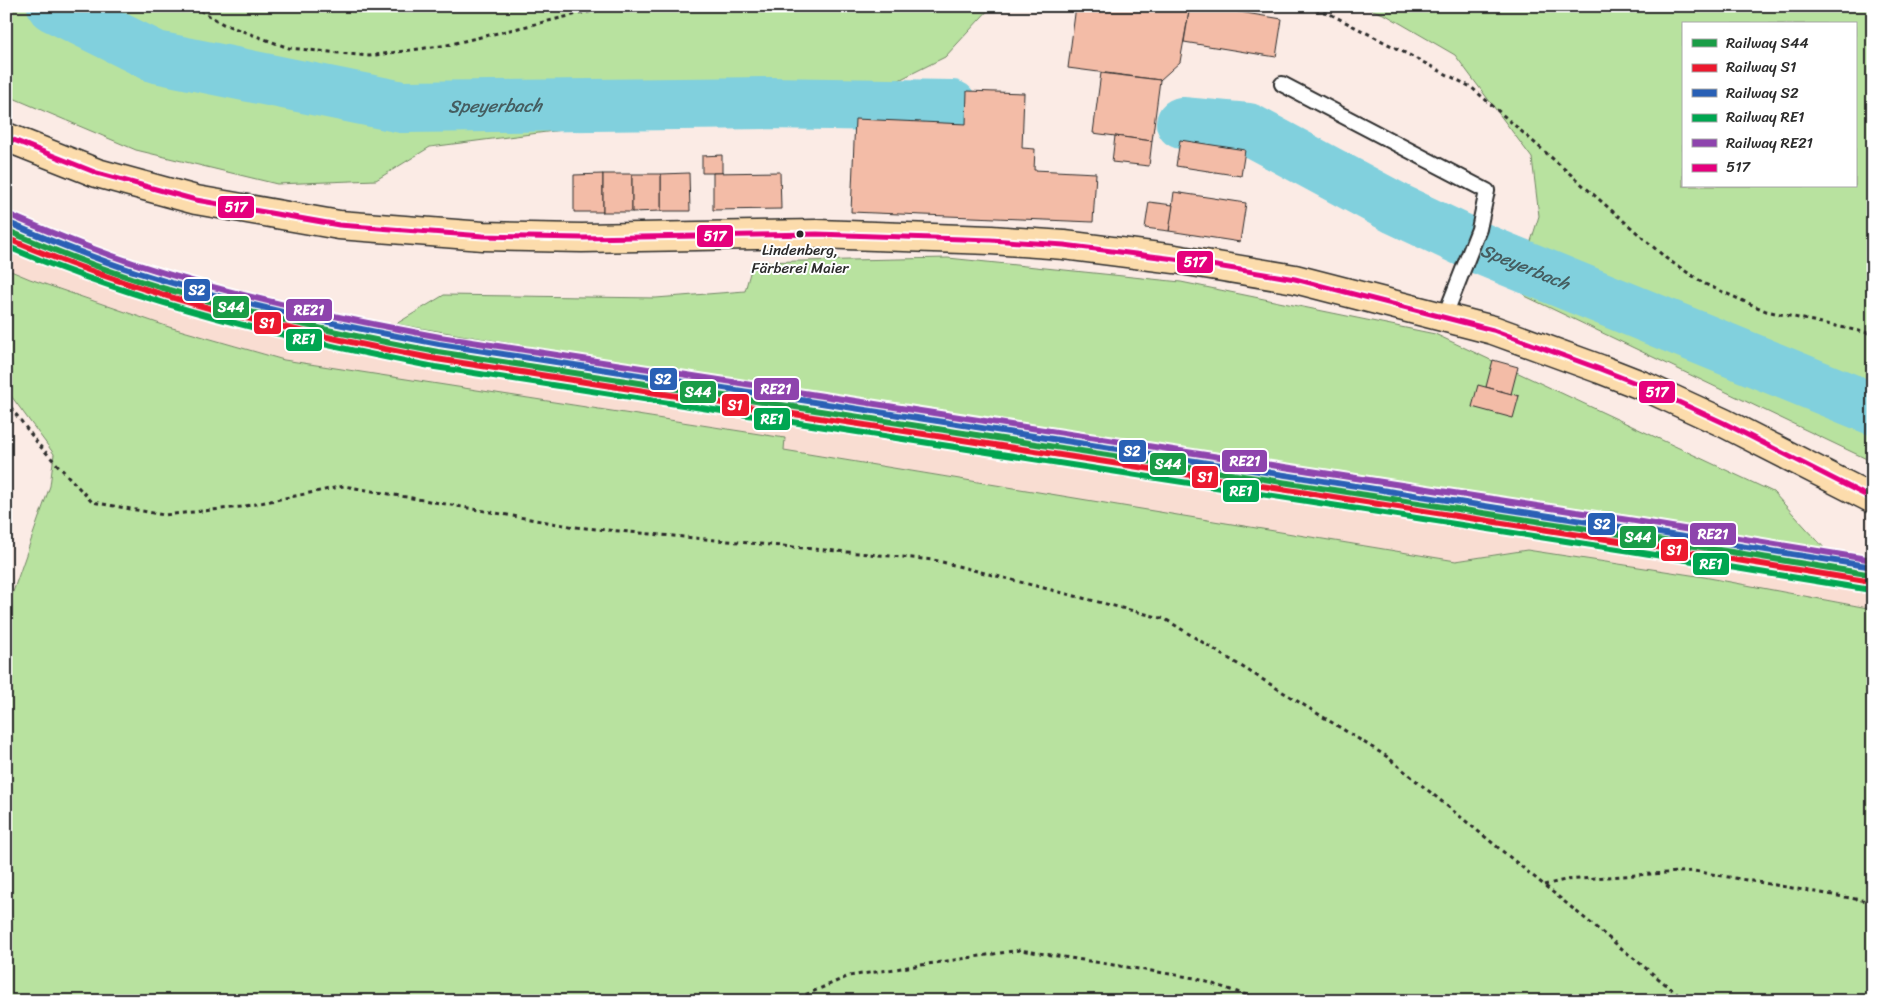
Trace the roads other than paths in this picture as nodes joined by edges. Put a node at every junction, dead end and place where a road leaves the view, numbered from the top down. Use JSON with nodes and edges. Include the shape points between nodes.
{"nodes":[{"id":1,"x":1282,"y":84,"type":"dead end"},
{"id":2,"x":6,"y":137,"type":"edge"},
{"id":3,"x":1444,"y":318,"type":"junction"},
{"id":4,"x":1873,"y":498,"type":"edge"}],
"edges":[{"from":1,"to":3,"type":"lane","via":[[1487,191],[1479,229]]},
{"from":2,"to":3,"type":"main road","via":[[97,173],[196,200],[339,225],[483,236],[582,238],[816,234],[1064,245],[1294,279]]},
{"from":3,"to":4,"type":"main road","via":[[1502,333],[1646,387]]}]}
